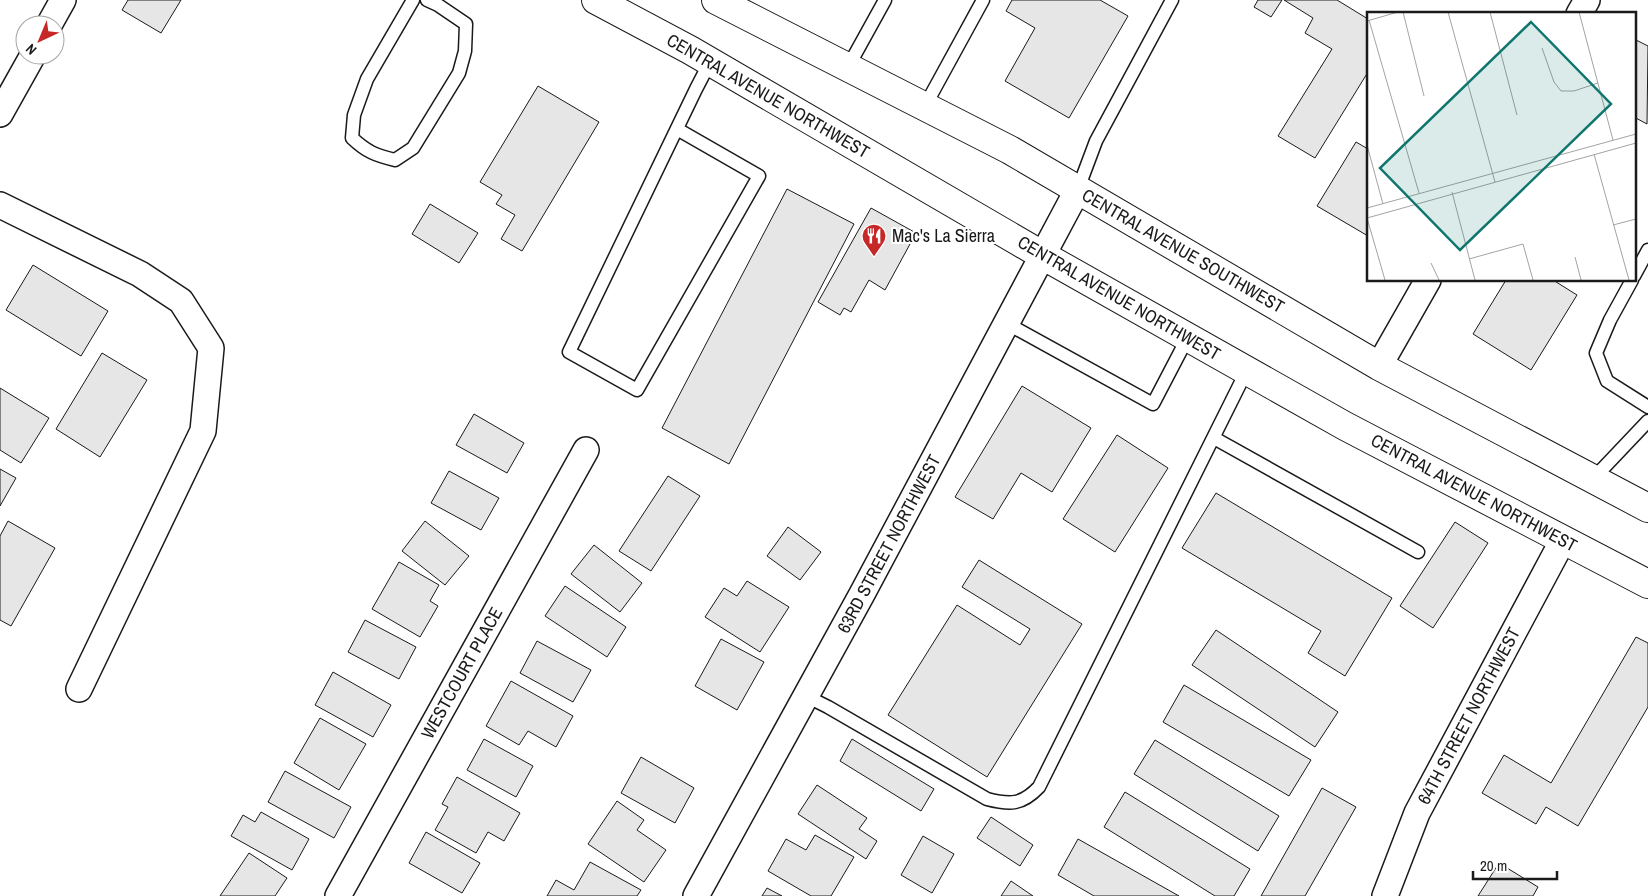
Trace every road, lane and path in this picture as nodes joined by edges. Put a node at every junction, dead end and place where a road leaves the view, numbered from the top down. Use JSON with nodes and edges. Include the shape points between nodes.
{"nodes":[{"id":1,"x":413,"y":0,"type":"edge"},
{"id":2,"x":427,"y":0,"type":"edge"},
{"id":3,"x":596,"y":0,"type":"edge"},
{"id":4,"x":716,"y":0,"type":"edge"},
{"id":5,"x":886,"y":0,"type":"edge"},
{"id":6,"x":983,"y":0,"type":"edge"},
{"id":7,"x":1172,"y":0,"type":"edge"},
{"id":8,"x":1587,"y":0,"type":"edge"},
{"id":9,"x":1580,"y":12,"type":"edge"},
{"id":10,"x":710,"y":62,"type":"junction"},
{"id":11,"x":27,"y":65,"type":"edge"},
{"id":12,"x":848,"y":67,"type":"junction"},
{"id":13,"x":925,"y":106,"type":"junction"},
{"id":14,"x":0,"y":114,"type":"edge"},
{"id":15,"x":678,"y":129,"type":"junction"},
{"id":16,"x":1078,"y":189,"type":"junction"},
{"id":17,"x":0,"y":205,"type":"edge"},
{"id":18,"x":1648,"y":250,"type":"edge"},
{"id":19,"x":1042,"y":255,"type":"junction"},
{"id":20,"x":1636,"y":272,"type":"edge"},
{"id":21,"x":1427,"y":281,"type":"edge"},
{"id":22,"x":1631,"y":281,"type":"edge"},
{"id":23,"x":1006,"y":323,"type":"junction"},
{"id":24,"x":1188,"y":337,"type":"junction"},
{"id":25,"x":1379,"y":366,"type":"junction"},
{"id":26,"x":1247,"y":370,"type":"junction"},
{"id":27,"x":1648,"y":407,"type":"edge"},
{"id":28,"x":1648,"y":421,"type":"edge"},
{"id":29,"x":1214,"y":438,"type":"junction"},
{"id":30,"x":586,"y":450,"type":"dead end"},
{"id":31,"x":1593,"y":479,"type":"junction"},
{"id":32,"x":1648,"y":508,"type":"edge"},
{"id":33,"x":1563,"y":540,"type":"junction"},
{"id":34,"x":1418,"y":552,"type":"dead end"},
{"id":35,"x":1648,"y":584,"type":"edge"},
{"id":36,"x":79,"y":689,"type":"dead end"},
{"id":37,"x":806,"y":696,"type":"junction"},
{"id":38,"x":338,"y":896,"type":"edge"},
{"id":39,"x":696,"y":896,"type":"edge"},
{"id":40,"x":1385,"y":896,"type":"edge"}],
"edges":[{"from":1,"to":2,"type":"lane","via":[[367,79],[354,115],[352,138],[364,149],[395,160],[413,148],[459,73],[465,51],[466,24]]},
{"from":3,"to":10,"type":"main road","name":"CENTRAL AVENUE NORTHWEST"},
{"from":4,"to":12,"type":"main road","name":"CENTRAL AVENUE SOUTHWEST"},
{"from":5,"to":12,"type":"lane"},
{"from":6,"to":13,"type":"lane"},
{"from":7,"to":16,"type":"lane","via":[[1096,141]]},
{"from":8,"to":9,"type":"street"},
{"from":10,"to":15,"type":"lane"},
{"from":10,"to":19,"type":"main road","name":"CENTRAL AVENUE NORTHWEST"},
{"from":11,"to":14,"type":"street"},
{"from":12,"to":13,"type":"main road","name":"CENTRAL AVENUE SOUTHWEST"},
{"from":13,"to":16,"type":"main road","name":"CENTRAL AVENUE SOUTHWEST"},
{"from":15,"to":15,"type":"lane","via":[[569,352],[636,390],[759,176]]},
{"from":16,"to":19,"type":"street","name":"63RD STREET NORTHWEST"},
{"from":16,"to":25,"type":"main road","name":"CENTRAL AVENUE SOUTHWEST"},
{"from":17,"to":36,"type":"street","via":[[140,274],[181,301],[211,348],[203,431]]},
{"from":18,"to":20,"type":"lane"},
{"from":19,"to":23,"type":"street","name":"63RD STREET NORTHWEST"},
{"from":19,"to":24,"type":"main road","name":"CENTRAL AVENUE NORTHWEST"},
{"from":21,"to":25,"type":"street"},
{"from":22,"to":27,"type":"lane","via":[[1596,353],[1607,381]]},
{"from":23,"to":24,"type":"lane","via":[[1153,404]]},
{"from":23,"to":37,"type":"street","name":"63RD STREET NORTHWEST"},
{"from":24,"to":26,"type":"main road","name":"CENTRAL AVENUE NORTHWEST"},
{"from":25,"to":31,"type":"main road","name":"CENTRAL AVENUE SOUTHWEST"},
{"from":26,"to":29,"type":"lane"},
{"from":26,"to":33,"type":"main road","name":"CENTRAL AVENUE NORTHWEST","via":[[1345,426]]},
{"from":28,"to":31,"type":"lane"},
{"from":29,"to":34,"type":"lane"},
{"from":29,"to":37,"type":"lane","via":[[1039,787],[1030,796],[1015,803],[987,799]]},
{"from":30,"to":38,"type":"street","name":"WESTCOURT PLACE"},
{"from":31,"to":32,"type":"main road","name":"CENTRAL AVENUE SOUTHWEST"},
{"from":33,"to":35,"type":"main road","name":"CENTRAL AVENUE NORTHWEST"},
{"from":33,"to":40,"type":"street","name":"64TH STREET NORTHWEST","via":[[1417,813]]},
{"from":37,"to":39,"type":"street","name":"63RD STREET NORTHWEST"}]}
